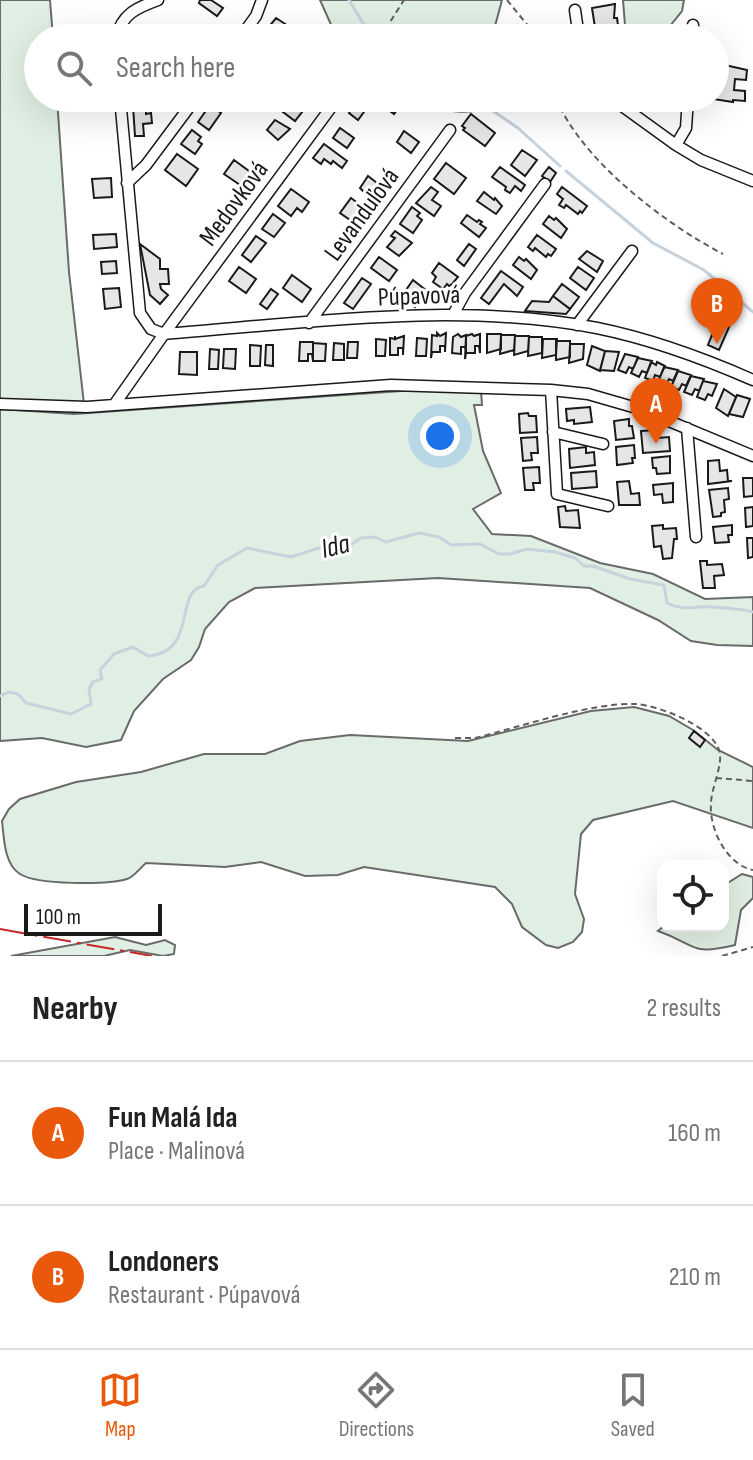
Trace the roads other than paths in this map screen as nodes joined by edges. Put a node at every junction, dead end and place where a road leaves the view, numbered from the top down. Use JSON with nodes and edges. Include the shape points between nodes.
{"nodes":[{"id":1,"x":158,"y":0,"type":"edge"},
{"id":2,"x":262,"y":0,"type":"edge"},
{"id":3,"x":575,"y":10,"type":"dead end"},
{"id":4,"x":121,"y":24,"type":"edge"},
{"id":5,"x":250,"y":24,"type":"edge"},
{"id":6,"x":577,"y":24,"type":"edge"},
{"id":7,"x":121,"y":112,"type":"edge"},
{"id":8,"x":186,"y":112,"type":"edge"},
{"id":9,"x":328,"y":112,"type":"edge"},
{"id":10,"x":630,"y":112,"type":"edge"},
{"id":11,"x":687,"y":112,"type":"edge"},
{"id":12,"x":450,"y":130,"type":"dead end"},
{"id":13,"x":676,"y":145,"type":"junction"},
{"id":14,"x":753,"y":181,"type":"edge"},
{"id":15,"x":127,"y":183,"type":"junction"},
{"id":16,"x":545,"y":184,"type":"dead end"},
{"id":17,"x":632,"y":251,"type":"dead end"},
{"id":18,"x":453,"y":315,"type":"junction"},
{"id":19,"x":309,"y":323,"type":"junction"},
{"id":20,"x":577,"y":325,"type":"junction"},
{"id":21,"x":164,"y":334,"type":"junction"},
{"id":22,"x":753,"y":380,"type":"edge"},
{"id":23,"x":551,"y":390,"type":"junction"},
{"id":24,"x":0,"y":404,"type":"edge"},
{"id":25,"x":114,"y":405,"type":"junction"},
{"id":26,"x":687,"y":428,"type":"junction"},
{"id":27,"x":553,"y":432,"type":"junction"},
{"id":28,"x":603,"y":444,"type":"dead end"},
{"id":29,"x":753,"y":456,"type":"edge"},
{"id":30,"x":608,"y":506,"type":"dead end"},
{"id":31,"x":696,"y":537,"type":"dead end"}],
"edges":[{"from":1,"to":4,"type":"street","via":[[129,13]]},
{"from":2,"to":5,"type":"street"},
{"from":3,"to":6,"type":"street"},
{"from":7,"to":15,"type":"street"},
{"from":8,"to":15,"type":"street"},
{"from":9,"to":21,"type":"street","name":"Medovková"},
{"from":10,"to":13,"type":"street"},
{"from":11,"to":13,"type":"street","via":[[686,128]]},
{"from":12,"to":19,"type":"street","name":"Levanduľová"},
{"from":13,"to":14,"type":"street"},
{"from":15,"to":21,"type":"street","via":[[140,313],[151,329]]},
{"from":16,"to":18,"type":"street"},
{"from":17,"to":20,"type":"street"},
{"from":18,"to":19,"type":"street","name":"Púpavová"},
{"from":18,"to":20,"type":"street","name":"Púpavová"},
{"from":19,"to":21,"type":"street","name":"Púpavová"},
{"from":20,"to":22,"type":"street","name":"Púpavová","via":[[673,349]]},
{"from":21,"to":25,"type":"street"},
{"from":23,"to":25,"type":"street","via":[[391,385]]},
{"from":23,"to":26,"type":"street","via":[[609,399]]},
{"from":23,"to":27,"type":"street"},
{"from":24,"to":25,"type":"street"},
{"from":26,"to":29,"type":"street"},
{"from":26,"to":31,"type":"street"},
{"from":27,"to":28,"type":"street"},
{"from":27,"to":30,"type":"street","via":[[557,494]]}]}
